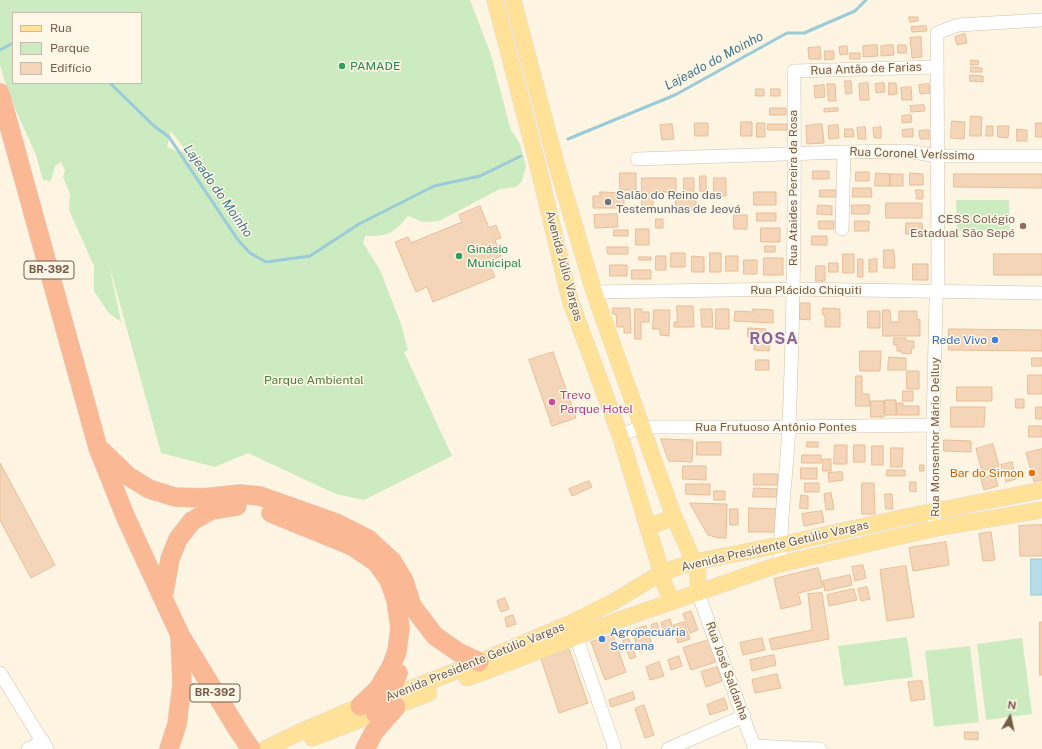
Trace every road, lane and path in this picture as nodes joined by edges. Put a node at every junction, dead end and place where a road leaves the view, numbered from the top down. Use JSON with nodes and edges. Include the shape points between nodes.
{"nodes":[{"id":1,"x":495,"y":0,"type":"edge"},
{"id":2,"x":513,"y":0,"type":"edge"},
{"id":3,"x":1042,"y":20,"type":"edge"},
{"id":4,"x":937,"y":67,"type":"junction"},
{"id":5,"x":794,"y":71,"type":"joint"},
{"id":6,"x":0,"y":93,"type":"edge"},
{"id":7,"x":844,"y":152,"type":"junction"},
{"id":8,"x":794,"y":154,"type":"junction"},
{"id":9,"x":937,"y":156,"type":"junction"},
{"id":10,"x":1042,"y":156,"type":"edge"},
{"id":11,"x":637,"y":159,"type":"dead end"},
{"id":12,"x":556,"y":163,"type":"junction"},
{"id":13,"x":538,"y":166,"type":"junction"},
{"id":14,"x":842,"y":229,"type":"dead end"},
{"id":15,"x":793,"y":289,"type":"junction"},
{"id":16,"x":936,"y":291,"type":"junction"},
{"id":17,"x":594,"y":292,"type":"junction"},
{"id":18,"x":1042,"y":293,"type":"edge"},
{"id":19,"x":570,"y":300,"type":"junction"},
{"id":20,"x":933,"y":425,"type":"junction"},
{"id":21,"x":789,"y":427,"type":"junction"},
{"id":22,"x":642,"y":428,"type":"junction"},
{"id":23,"x":620,"y":434,"type":"junction"},
{"id":24,"x":98,"y":448,"type":"junction"},
{"id":25,"x":1042,"y":490,"type":"edge"},
{"id":26,"x":1042,"y":510,"type":"edge"},
{"id":27,"x":933,"y":511,"type":"junction"},
{"id":28,"x":674,"y":516,"type":"junction"},
{"id":29,"x":648,"y":527,"type":"junction"},
{"id":30,"x":936,"y":528,"type":"junction"},
{"id":31,"x":780,"y":545,"type":"junction"},
{"id":32,"x":744,"y":552,"type":"junction"},
{"id":33,"x":694,"y":562,"type":"junction"},
{"id":34,"x":780,"y":564,"type":"junction"},
{"id":35,"x":661,"y":574,"type":"junction"},
{"id":36,"x":750,"y":575,"type":"junction"},
{"id":37,"x":698,"y":593,"type":"junction"},
{"id":38,"x":163,"y":598,"type":"junction"},
{"id":39,"x":613,"y":602,"type":"junction"},
{"id":40,"x":672,"y":602,"type":"junction"},
{"id":41,"x":412,"y":606,"type":"junction"},
{"id":42,"x":619,"y":620,"type":"junction"},
{"id":43,"x":574,"y":630,"type":"junction"},
{"id":44,"x":180,"y":635,"type":"junction"},
{"id":45,"x":479,"y":662,"type":"junction"},
{"id":46,"x":0,"y":673,"type":"edge"},
{"id":47,"x":393,"y":701,"type":"junction"},
{"id":48,"x":368,"y":709,"type":"junction"},
{"id":49,"x":744,"y":716,"type":"junction"},
{"id":50,"x":302,"y":736,"type":"junction"},
{"id":51,"x":45,"y":745,"type":"edge"},
{"id":52,"x":754,"y":747,"type":"edge"},
{"id":53,"x":28,"y":749,"type":"edge"},
{"id":54,"x":168,"y":749,"type":"edge"},
{"id":55,"x":251,"y":749,"type":"edge"},
{"id":56,"x":265,"y":749,"type":"edge"},
{"id":57,"x":288,"y":749,"type":"edge"},
{"id":58,"x":365,"y":749,"type":"edge"},
{"id":59,"x":614,"y":749,"type":"edge"},
{"id":60,"x":668,"y":749,"type":"edge"},
{"id":61,"x":820,"y":749,"type":"edge"}],
"edges":[{"from":1,"to":13,"type":"main road","name":"Avenida Júlio Vargas"},
{"from":2,"to":12,"type":"main road","name":"Avenida Júlio Vargas"},
{"from":3,"to":4,"type":"street","name":"Rua Monsenhor Mário Delluy","via":[[958,25],[937,33]]},
{"from":4,"to":5,"type":"street","name":"Rua Antão de Farias"},
{"from":4,"to":9,"type":"street","name":"Rua Monsenhor Mário Delluy"},
{"from":5,"to":8,"type":"street","name":"Rua Ataides Pereira da Rosa"},
{"from":6,"to":24,"type":"highway","number":"BR-392"},
{"from":7,"to":8,"type":"street","name":"Rua Coronel Veríssimo"},
{"from":7,"to":9,"type":"street","name":"Rua Coronel Veríssimo","via":[[907,151]]},
{"from":7,"to":14,"type":"street"},
{"from":8,"to":11,"type":"street","name":"Rua Coronel Veríssimo"},
{"from":8,"to":15,"type":"street","name":"Rua Ataides Pereira da Rosa"},
{"from":9,"to":10,"type":"street","name":"Rua Coronel Veríssimo"},
{"from":9,"to":16,"type":"street","name":"Rua Monsenhor Mário Delluy"},
{"from":12,"to":13,"type":"main road"},
{"from":12,"to":17,"type":"main road","name":"Avenida Júlio Vargas"},
{"from":13,"to":19,"type":"main road","name":"Avenida Júlio Vargas"},
{"from":15,"to":16,"type":"street","name":"Rua Plácido Chiquiti"},
{"from":15,"to":17,"type":"street","name":"Rua Plácido Chiquiti"},
{"from":15,"to":21,"type":"street","name":"Rua Ataides Pereira da Rosa"},
{"from":16,"to":18,"type":"street","name":"Rua Plácido Chiquiti"},
{"from":16,"to":20,"type":"street","name":"Rua Monsenhor Mário Delluy"},
{"from":17,"to":19,"type":"main road","name":"Rua Plácido Chiquiti"},
{"from":17,"to":22,"type":"main road","name":"Avenida Júlio Vargas"},
{"from":19,"to":23,"type":"main road","name":"Avenida Júlio Vargas"},
{"from":20,"to":21,"type":"street","name":"Rua Frutuoso Antônio Pontes"},
{"from":20,"to":27,"type":"street","name":"Rua Monsenhor Mário Delluy"},
{"from":21,"to":22,"type":"street","name":"Rua Frutuoso Antônio Pontes"},
{"from":21,"to":31,"type":"street","name":"Rua Ataides Pereira da Rosa"},
{"from":22,"to":23,"type":"street","name":"Rua Frutuoso Antônio Pontes"},
{"from":22,"to":28,"type":"main road","name":"Avenida Júlio Vargas"},
{"from":23,"to":29,"type":"main road","name":"Avenida Júlio Vargas"},
{"from":24,"to":38,"type":"highway","number":"BR-392","via":[[126,518]]},
{"from":24,"to":41,"type":"highway","via":[[128,476],[149,488],[175,497],[203,498],[240,494],[260,496],[336,522],[368,539],[392,561],[404,581]]},
{"from":25,"to":27,"type":"main road","name":"Avenida Presidente Getúlio Vargas"},
{"from":26,"to":30,"type":"main road","name":"Avenida Presidente Getúlio Vargas"},
{"from":27,"to":30,"type":"street","name":"Rua Monsenhor Mário Delluy"},
{"from":27,"to":31,"type":"main road","name":"Avenida Presidente Getúlio Vargas"},
{"from":28,"to":29,"type":"main road"},
{"from":28,"to":33,"type":"main road","name":"Avenida Júlio Vargas"},
{"from":29,"to":35,"type":"main road","name":"Avenida Júlio Vargas"},
{"from":30,"to":34,"type":"main road","name":"Avenida Presidente Getúlio Vargas"},
{"from":31,"to":32,"type":"main road","name":"Avenida Presidente Getúlio Vargas"},
{"from":31,"to":34,"type":"street","name":"Rua Ataides Pereira da Rosa"},
{"from":32,"to":33,"type":"main road","name":"Avenida Presidente Getúlio Vargas"},
{"from":32,"to":36,"type":"main road"},
{"from":33,"to":35,"type":"main road","name":"Avenida Presidente Getúlio Vargas"},
{"from":33,"to":37,"type":"main road","name":"Avenida Júlio Vargas","via":[[698,571]]},
{"from":34,"to":36,"type":"main road","name":"Avenida Presidente Getúlio Vargas"},
{"from":35,"to":39,"type":"main road","name":"Avenida Presidente Getúlio Vargas"},
{"from":35,"to":40,"type":"main road","name":"Avenida Júlio Vargas"},
{"from":36,"to":37,"type":"main road","name":"Avenida Presidente Getúlio Vargas"},
{"from":37,"to":40,"type":"main road","name":"Avenida Presidente Getúlio Vargas"},
{"from":37,"to":49,"type":"street","name":"Rua José Saldanha"},
{"from":38,"to":44,"type":"highway","number":"BR-392"},
{"from":38,"to":48,"type":"highway","via":[[170,559],[178,539],[192,521],[212,510],[235,506],[261,510],[352,546],[376,562],[389,580],[396,600],[400,628],[397,651],[391,667]]},
{"from":39,"to":42,"type":"main road"},
{"from":39,"to":43,"type":"main road","name":"Avenida Presidente Getúlio Vargas"},
{"from":40,"to":42,"type":"main road","name":"Avenida Presidente Getúlio Vargas"},
{"from":41,"to":45,"type":"highway","via":[[435,636],[458,652]]},
{"from":41,"to":47,"type":"highway","via":[[413,628]]},
{"from":42,"to":43,"type":"main road","name":"Avenida Presidente Getúlio Vargas"},
{"from":43,"to":45,"type":"main road","name":"Avenida Presidente Getúlio Vargas"},
{"from":43,"to":47,"type":"main road","name":"Avenida Presidente Getúlio Vargas"},
{"from":43,"to":59,"type":"street"},
{"from":44,"to":54,"type":"highway","via":[[182,684],[177,724]]},
{"from":44,"to":55,"type":"highway","number":"BR-392"},
{"from":45,"to":47,"type":"main road","name":"Avenida Presidente Getúlio Vargas"},
{"from":46,"to":51,"type":"street"},
{"from":47,"to":48,"type":"highway"},
{"from":47,"to":58,"type":"highway"},
{"from":48,"to":50,"type":"main road"},
{"from":49,"to":52,"type":"street","name":"Rua José Saldanha"},
{"from":49,"to":60,"type":"street"},
{"from":50,"to":56,"type":"main road"},
{"from":50,"to":57,"type":"main road"},
{"from":51,"to":53,"type":"street"},
{"from":52,"to":61,"type":"street"}]}
